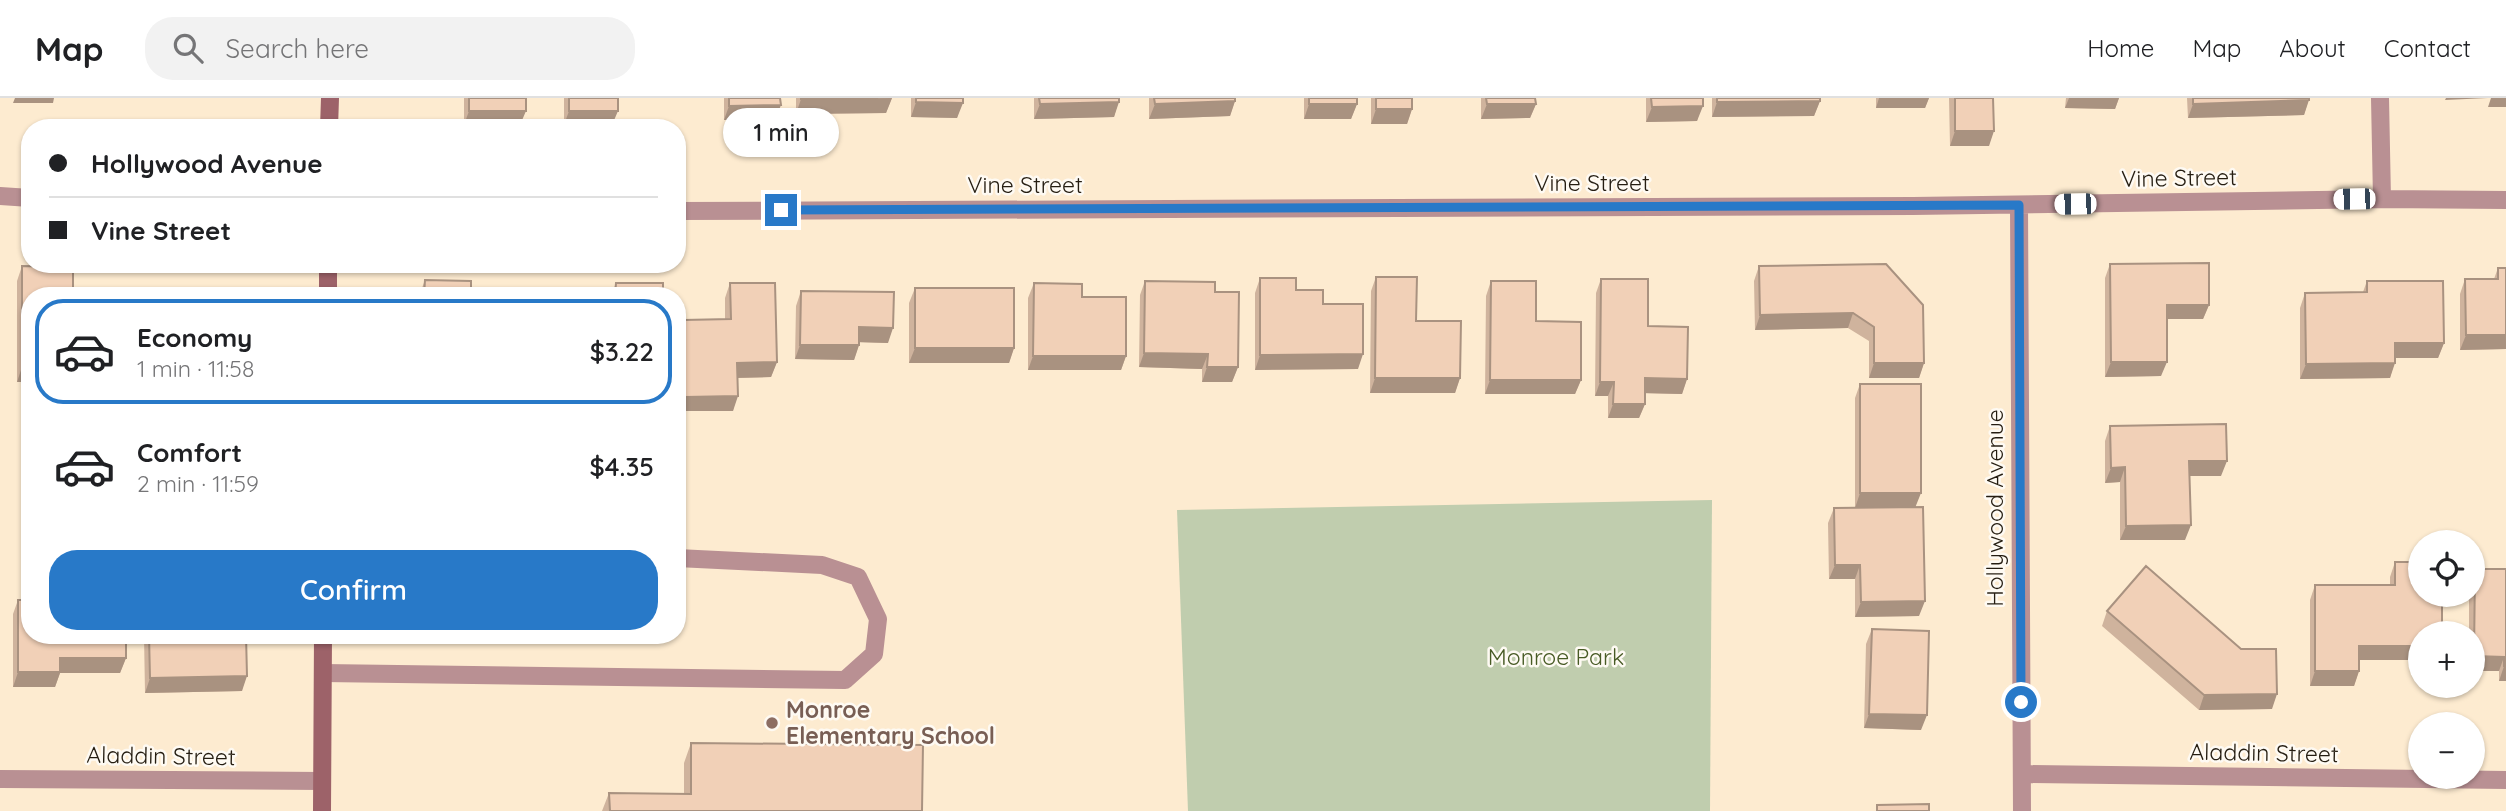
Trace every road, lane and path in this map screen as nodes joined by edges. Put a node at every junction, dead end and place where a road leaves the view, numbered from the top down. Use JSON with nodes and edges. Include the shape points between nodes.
{"nodes":[{"id":1,"x":330,"y":98,"type":"edge"},
{"id":2,"x":2379,"y":98,"type":"edge"},
{"id":3,"x":329,"y":119,"type":"edge"},
{"id":4,"x":0,"y":196,"type":"edge"},
{"id":5,"x":21,"y":197,"type":"edge"},
{"id":6,"x":2382,"y":199,"type":"junction"},
{"id":7,"x":2506,"y":200,"type":"edge"},
{"id":8,"x":2019,"y":205,"type":"junction"},
{"id":9,"x":686,"y":211,"type":"edge"},
{"id":10,"x":686,"y":558,"type":"edge"},
{"id":11,"x":323,"y":644,"type":"edge"},
{"id":12,"x":323,"y":673,"type":"junction"},
{"id":13,"x":2022,"y":774,"type":"junction"},
{"id":14,"x":0,"y":779,"type":"edge"},
{"id":15,"x":2506,"y":780,"type":"edge"},
{"id":16,"x":322,"y":781,"type":"junction"},
{"id":17,"x":321,"y":811,"type":"edge"},
{"id":18,"x":2022,"y":811,"type":"edge"}],
"edges":[{"from":1,"to":3,"type":"street"},
{"from":2,"to":6,"type":"street"},
{"from":4,"to":5,"type":"street"},
{"from":6,"to":7,"type":"street","name":"Vine Street"},
{"from":6,"to":8,"type":"street","name":"Vine Street"},
{"from":8,"to":9,"type":"street","name":"Vine Street"},
{"from":8,"to":13,"type":"street","name":"Hollywood Avenue"},
{"from":10,"to":12,"type":"street","via":[[822,565],[858,577],[878,619],[874,654],[845,680]]},
{"from":11,"to":12,"type":"street"},
{"from":12,"to":16,"type":"street"},
{"from":13,"to":15,"type":"street","name":"Aladdin Street"},
{"from":13,"to":18,"type":"street","name":"Hollywood Avenue"},
{"from":14,"to":16,"type":"street","name":"Aladdin Street"},
{"from":16,"to":17,"type":"street"}]}
